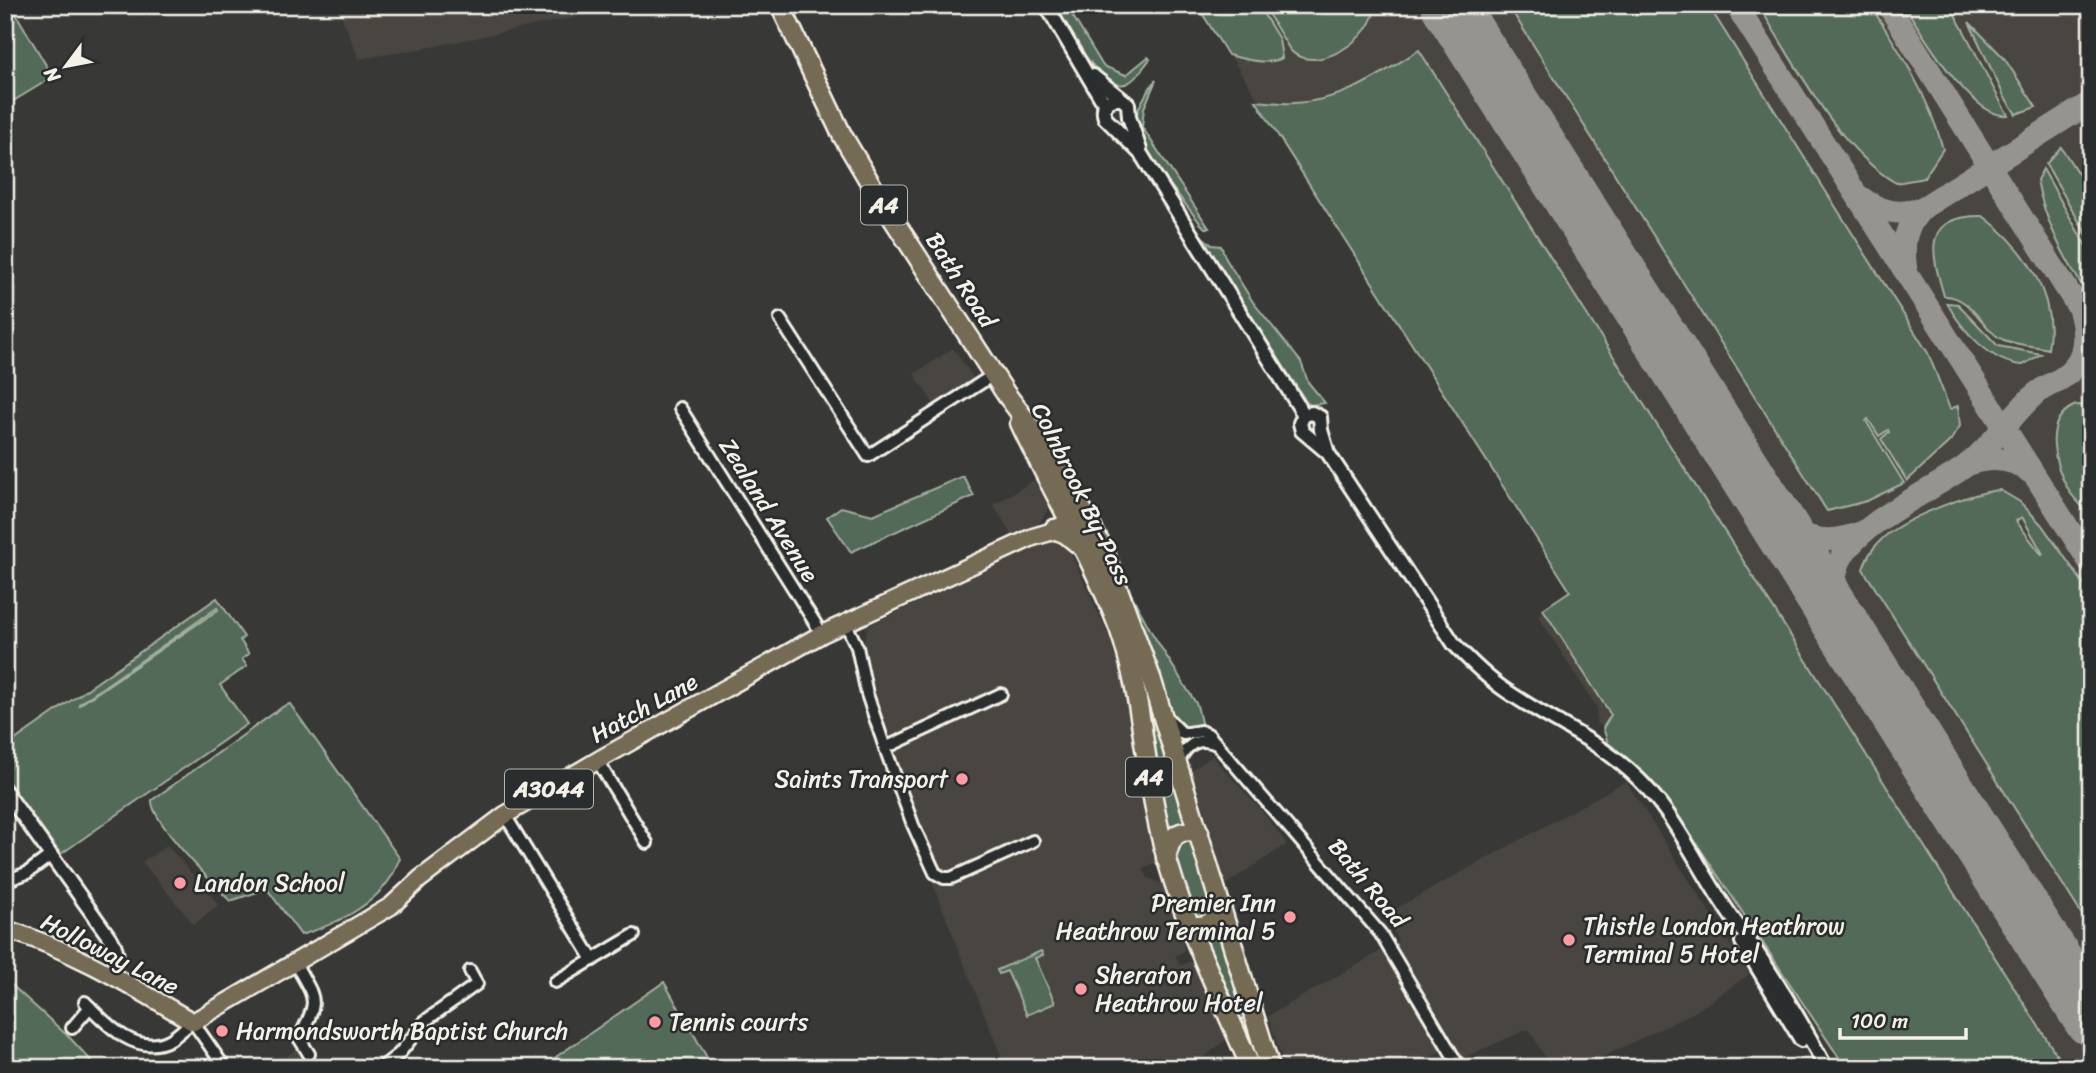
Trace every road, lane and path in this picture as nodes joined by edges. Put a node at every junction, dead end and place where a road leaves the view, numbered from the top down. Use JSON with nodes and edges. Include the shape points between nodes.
{"nodes":[{"id":1,"x":780,"y":5,"type":"edge"},
{"id":2,"x":1046,"y":5,"type":"edge"},
{"id":3,"x":1083,"y":64,"type":"junction"},
{"id":4,"x":1120,"y":99,"type":"junction"},
{"id":5,"x":1105,"y":105,"type":"junction"},
{"id":6,"x":1129,"y":117,"type":"junction"},
{"id":7,"x":1113,"y":125,"type":"junction"},
{"id":8,"x":1141,"y":154,"type":"junction"},
{"id":9,"x":780,"y":319,"type":"dead end"},
{"id":10,"x":993,"y":375,"type":"junction"},
{"id":11,"x":1006,"y":394,"type":"joint"},
{"id":12,"x":680,"y":408,"type":"dead end"},
{"id":13,"x":1304,"y":415,"type":"junction"},
{"id":14,"x":1315,"y":432,"type":"junction"},
{"id":15,"x":1071,"y":516,"type":"junction"},
{"id":16,"x":845,"y":622,"type":"junction"},
{"id":17,"x":822,"y":634,"type":"junction"},
{"id":18,"x":1001,"y":694,"type":"dead end"},
{"id":19,"x":1161,"y":713,"type":"junction"},
{"id":20,"x":1217,"y":744,"type":"junction"},
{"id":21,"x":885,"y":748,"type":"junction"},
{"id":22,"x":597,"y":760,"type":"junction"},
{"id":23,"x":1178,"y":762,"type":"junction"},
{"id":24,"x":5,"y":791,"type":"edge"},
{"id":25,"x":505,"y":815,"type":"junction"},
{"id":26,"x":1199,"y":832,"type":"junction"},
{"id":27,"x":1033,"y":841,"type":"dead end"},
{"id":28,"x":647,"y":843,"type":"dead end"},
{"id":29,"x":51,"y":855,"type":"junction"},
{"id":30,"x":1166,"y":858,"type":"junction"},
{"id":31,"x":5,"y":881,"type":"edge"},
{"id":32,"x":1218,"y":896,"type":"junction"},
{"id":33,"x":1727,"y":910,"type":"junction"},
{"id":34,"x":1188,"y":925,"type":"junction"},
{"id":35,"x":5,"y":929,"type":"edge"},
{"id":36,"x":634,"y":935,"type":"dead end"},
{"id":37,"x":593,"y":960,"type":"junction"},
{"id":38,"x":295,"y":963,"type":"junction"},
{"id":39,"x":470,"y":971,"type":"dead end"},
{"id":40,"x":110,"y":975,"type":"junction"},
{"id":41,"x":555,"y":982,"type":"dead end"},
{"id":42,"x":1796,"y":1015,"type":"junction"},
{"id":43,"x":193,"y":1022,"type":"junction"},
{"id":44,"x":72,"y":1028,"type":"dead end"},
{"id":45,"x":309,"y":1054,"type":"dead end"},
{"id":46,"x":225,"y":1068,"type":"edge"},
{"id":47,"x":381,"y":1068,"type":"edge"},
{"id":48,"x":1251,"y":1068,"type":"edge"},
{"id":49,"x":1270,"y":1068,"type":"edge"},
{"id":50,"x":1460,"y":1068,"type":"edge"},
{"id":51,"x":1818,"y":1068,"type":"edge"},
{"id":52,"x":1826,"y":1068,"type":"edge"},
{"id":53,"x":1836,"y":1068,"type":"edge"}],
"edges":[{"from":1,"to":10,"type":"highway","name":"Bath Road","number":"A4","via":[[842,135]]},
{"from":2,"to":3,"type":"street"},
{"from":3,"to":4,"type":"street"},
{"from":3,"to":5,"type":"street"},
{"from":4,"to":5,"type":"street"},
{"from":4,"to":6,"type":"street","via":[[1129,107]]},
{"from":5,"to":7,"type":"street","via":[[1105,118]]},
{"from":6,"to":7,"type":"street"},
{"from":6,"to":8,"type":"street"},
{"from":7,"to":8,"type":"street"},
{"from":8,"to":13,"type":"street"},
{"from":9,"to":10,"type":"street","via":[[868,456]]},
{"from":10,"to":11,"type":"highway","name":"Bath Road","number":"A4"},
{"from":11,"to":15,"type":"highway","name":"Colnbrook By-Pass","number":"A4","via":[[1051,452]]},
{"from":12,"to":17,"type":"street","name":"Zealand Avenue"},
{"from":13,"to":14,"type":"street","via":[[1300,427]]},
{"from":13,"to":14,"type":"street","via":[[1317,415],[1322,421]]},
{"from":14,"to":33,"type":"street","via":[[1454,645],[1506,690],[1614,757],[1648,788],[1675,822]]},
{"from":15,"to":16,"type":"main road","name":"Hatch Lane","number":"A3044"},
{"from":15,"to":19,"type":"highway","name":"Colnbrook By-Pass","number":"A4","via":[[1115,575]]},
{"from":15,"to":30,"type":"highway","name":"Colnbrook By-Pass","number":"A4","via":[[1066,534],[1084,550],[1123,642]]},
{"from":16,"to":17,"type":"main road","name":"Hatch Lane","number":"A3044"},
{"from":16,"to":21,"type":"street","via":[[857,647]]},
{"from":17,"to":22,"type":"main road","name":"Hatch Lane","number":"A3044"},
{"from":18,"to":21,"type":"street"},
{"from":19,"to":20,"type":"street","via":[[1181,732],[1203,731]]},
{"from":19,"to":23,"type":"highway","name":"Colnbrook By-Pass","number":"A4"},
{"from":20,"to":23,"type":"street","via":[[1192,743]]},
{"from":20,"to":50,"type":"street","name":"Bath Road","via":[[1380,933]]},
{"from":21,"to":27,"type":"street","via":[[935,873],[951,878]]},
{"from":22,"to":25,"type":"main road","name":"Hatch Lane","number":"A3044"},
{"from":22,"to":28,"type":"street"},
{"from":23,"to":26,"type":"highway","name":"Colnbrook By-Pass","number":"A4"},
{"from":24,"to":29,"type":"street"},
{"from":25,"to":37,"type":"street"},
{"from":25,"to":38,"type":"main road","name":"Hatch Lane","number":"A3044","via":[[391,906]]},
{"from":26,"to":30,"type":"highway","via":[[1175,836]]},
{"from":26,"to":32,"type":"highway","name":"Colnbrook By-Pass","number":"A4"},
{"from":29,"to":31,"type":"street","via":[[27,873]]},
{"from":29,"to":40,"type":"street","via":[[117,950]]},
{"from":30,"to":34,"type":"highway","name":"Colnbrook By-Pass","number":"A4"},
{"from":32,"to":34,"type":"highway","via":[[1210,922],[1203,927]]},
{"from":32,"to":49,"type":"highway","name":"Colnbrook By-Pass","number":"A4"},
{"from":33,"to":42,"type":"street"},
{"from":33,"to":51,"type":"street","via":[[1743,946]]},
{"from":34,"to":48,"type":"highway","name":"Colnbrook By-Pass","number":"A4"},
{"from":35,"to":40,"type":"main road","name":"Holloway Lane"},
{"from":36,"to":37,"type":"street"},
{"from":37,"to":41,"type":"street"},
{"from":38,"to":43,"type":"main road","name":"Hatch Lane","number":"A3044"},
{"from":38,"to":45,"type":"street","via":[[313,996],[314,1010],[299,1038]]},
{"from":39,"to":47,"type":"street","via":[[477,984],[425,1021],[399,1054]]},
{"from":40,"to":43,"type":"main road","name":"Holloway Lane"},
{"from":42,"to":52,"type":"street"},
{"from":42,"to":53,"type":"street"},
{"from":43,"to":44,"type":"street","via":[[168,1040],[147,1044],[118,1033],[88,1005]]},
{"from":43,"to":46,"type":"street"}]}
